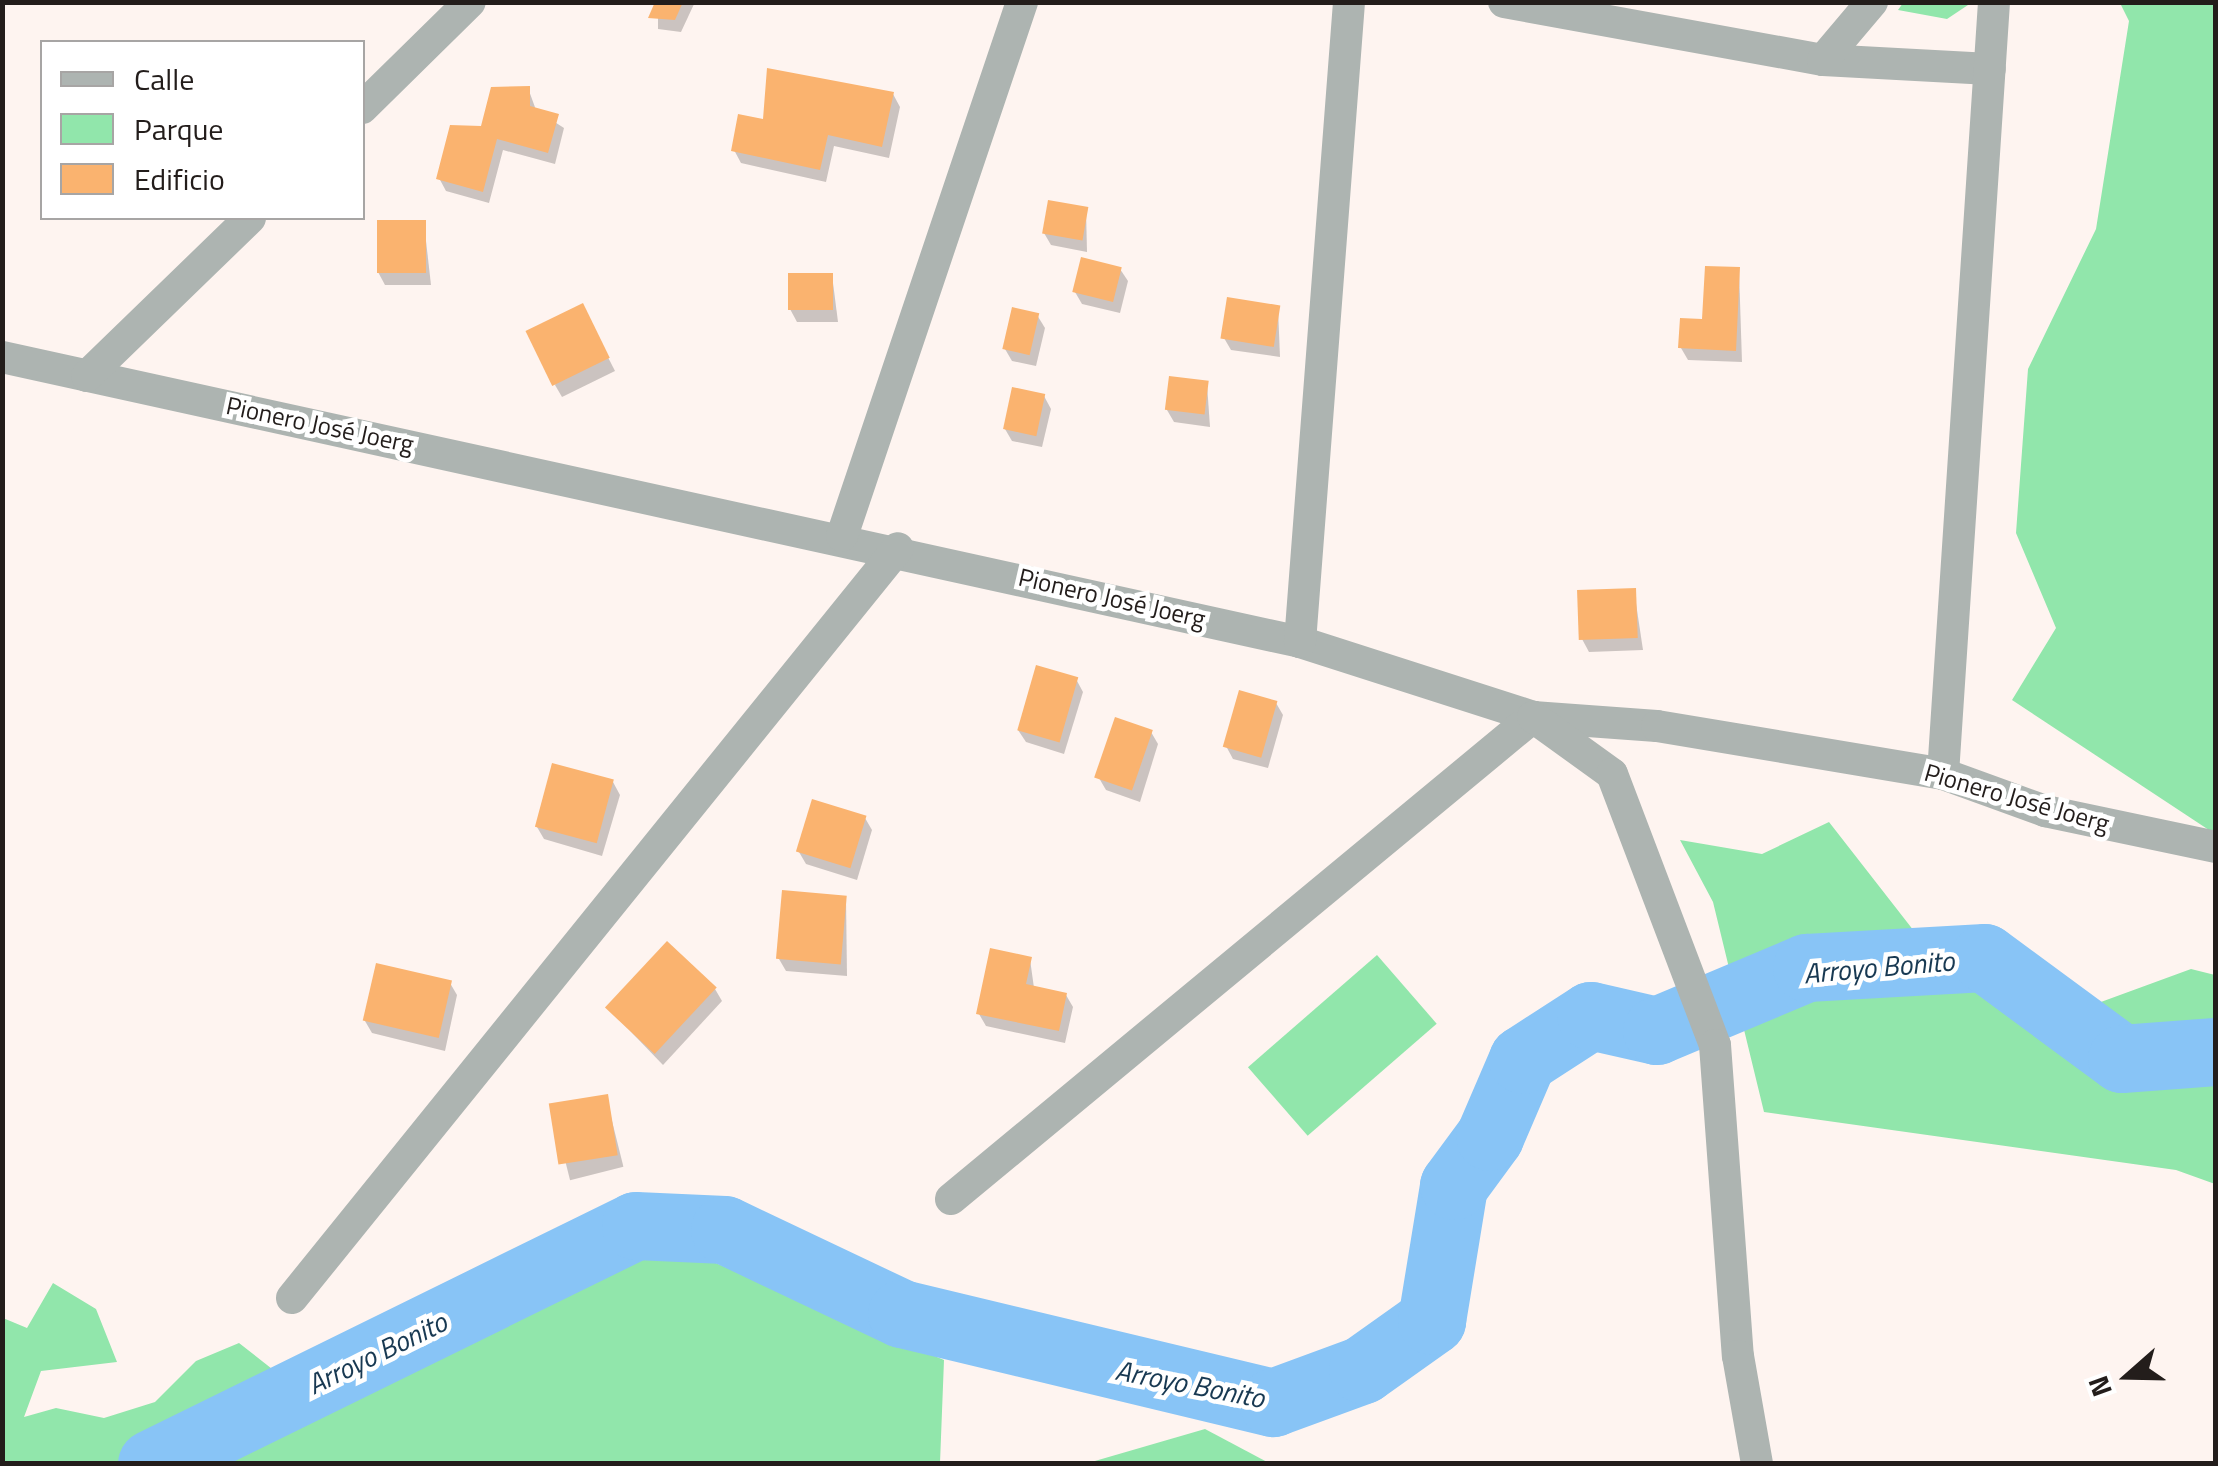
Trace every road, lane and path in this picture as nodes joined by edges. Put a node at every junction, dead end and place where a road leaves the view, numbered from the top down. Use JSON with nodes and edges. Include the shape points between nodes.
{"nodes":[{"id":1,"x":470,"y":2,"type":"edge"},
{"id":2,"x":1022,"y":2,"type":"edge"},
{"id":3,"x":1348,"y":2,"type":"edge"},
{"id":4,"x":1504,"y":2,"type":"edge"},
{"id":5,"x":1673,"y":2,"type":"edge"},
{"id":6,"x":1872,"y":2,"type":"edge"},
{"id":7,"x":1994,"y":2,"type":"edge"},
{"id":8,"x":1704,"y":34,"type":"junction"},
{"id":9,"x":1823,"y":60,"type":"junction"},
{"id":10,"x":1990,"y":69,"type":"junction"},
{"id":11,"x":365,"y":105,"type":"edge"},
{"id":12,"x":248,"y":220,"type":"edge"},
{"id":13,"x":2,"y":357,"type":"edge"},
{"id":14,"x":88,"y":376,"type":"junction"},
{"id":15,"x":842,"y":536,"type":"junction"},
{"id":16,"x":898,"y":548,"type":"junction"},
{"id":17,"x":1300,"y":642,"type":"junction"},
{"id":18,"x":1533,"y":717,"type":"junction"},
{"id":19,"x":1943,"y":774,"type":"junction"},
{"id":20,"x":2216,"y":847,"type":"edge"},
{"id":21,"x":951,"y":1199,"type":"dead end"},
{"id":22,"x":292,"y":1298,"type":"dead end"},
{"id":23,"x":1757,"y":1464,"type":"edge"}],
"edges":[{"from":1,"to":11,"type":"street"},
{"from":2,"to":15,"type":"street"},
{"from":3,"to":17,"type":"street"},
{"from":4,"to":8,"type":"street"},
{"from":5,"to":8,"type":"street"},
{"from":6,"to":9,"type":"street"},
{"from":7,"to":10,"type":"street"},
{"from":8,"to":9,"type":"street"},
{"from":9,"to":10,"type":"street"},
{"from":10,"to":19,"type":"street"},
{"from":12,"to":14,"type":"street"},
{"from":13,"to":14,"type":"street","name":"Pionero José Joerg"},
{"from":14,"to":15,"type":"street","name":"Pionero José Joerg"},
{"from":15,"to":16,"type":"street","name":"Pionero José Joerg"},
{"from":16,"to":17,"type":"street","name":"Pionero José Joerg"},
{"from":16,"to":22,"type":"street"},
{"from":17,"to":18,"type":"street","name":"Pionero José Joerg"},
{"from":18,"to":19,"type":"street","name":"Pionero José Joerg","via":[[1657,726]]},
{"from":18,"to":21,"type":"street"},
{"from":18,"to":23,"type":"street","via":[[1612,774],[1714,1045],[1738,1356]]},
{"from":19,"to":20,"type":"street","name":"Pionero José Joerg","via":[[2045,811]]}]}
